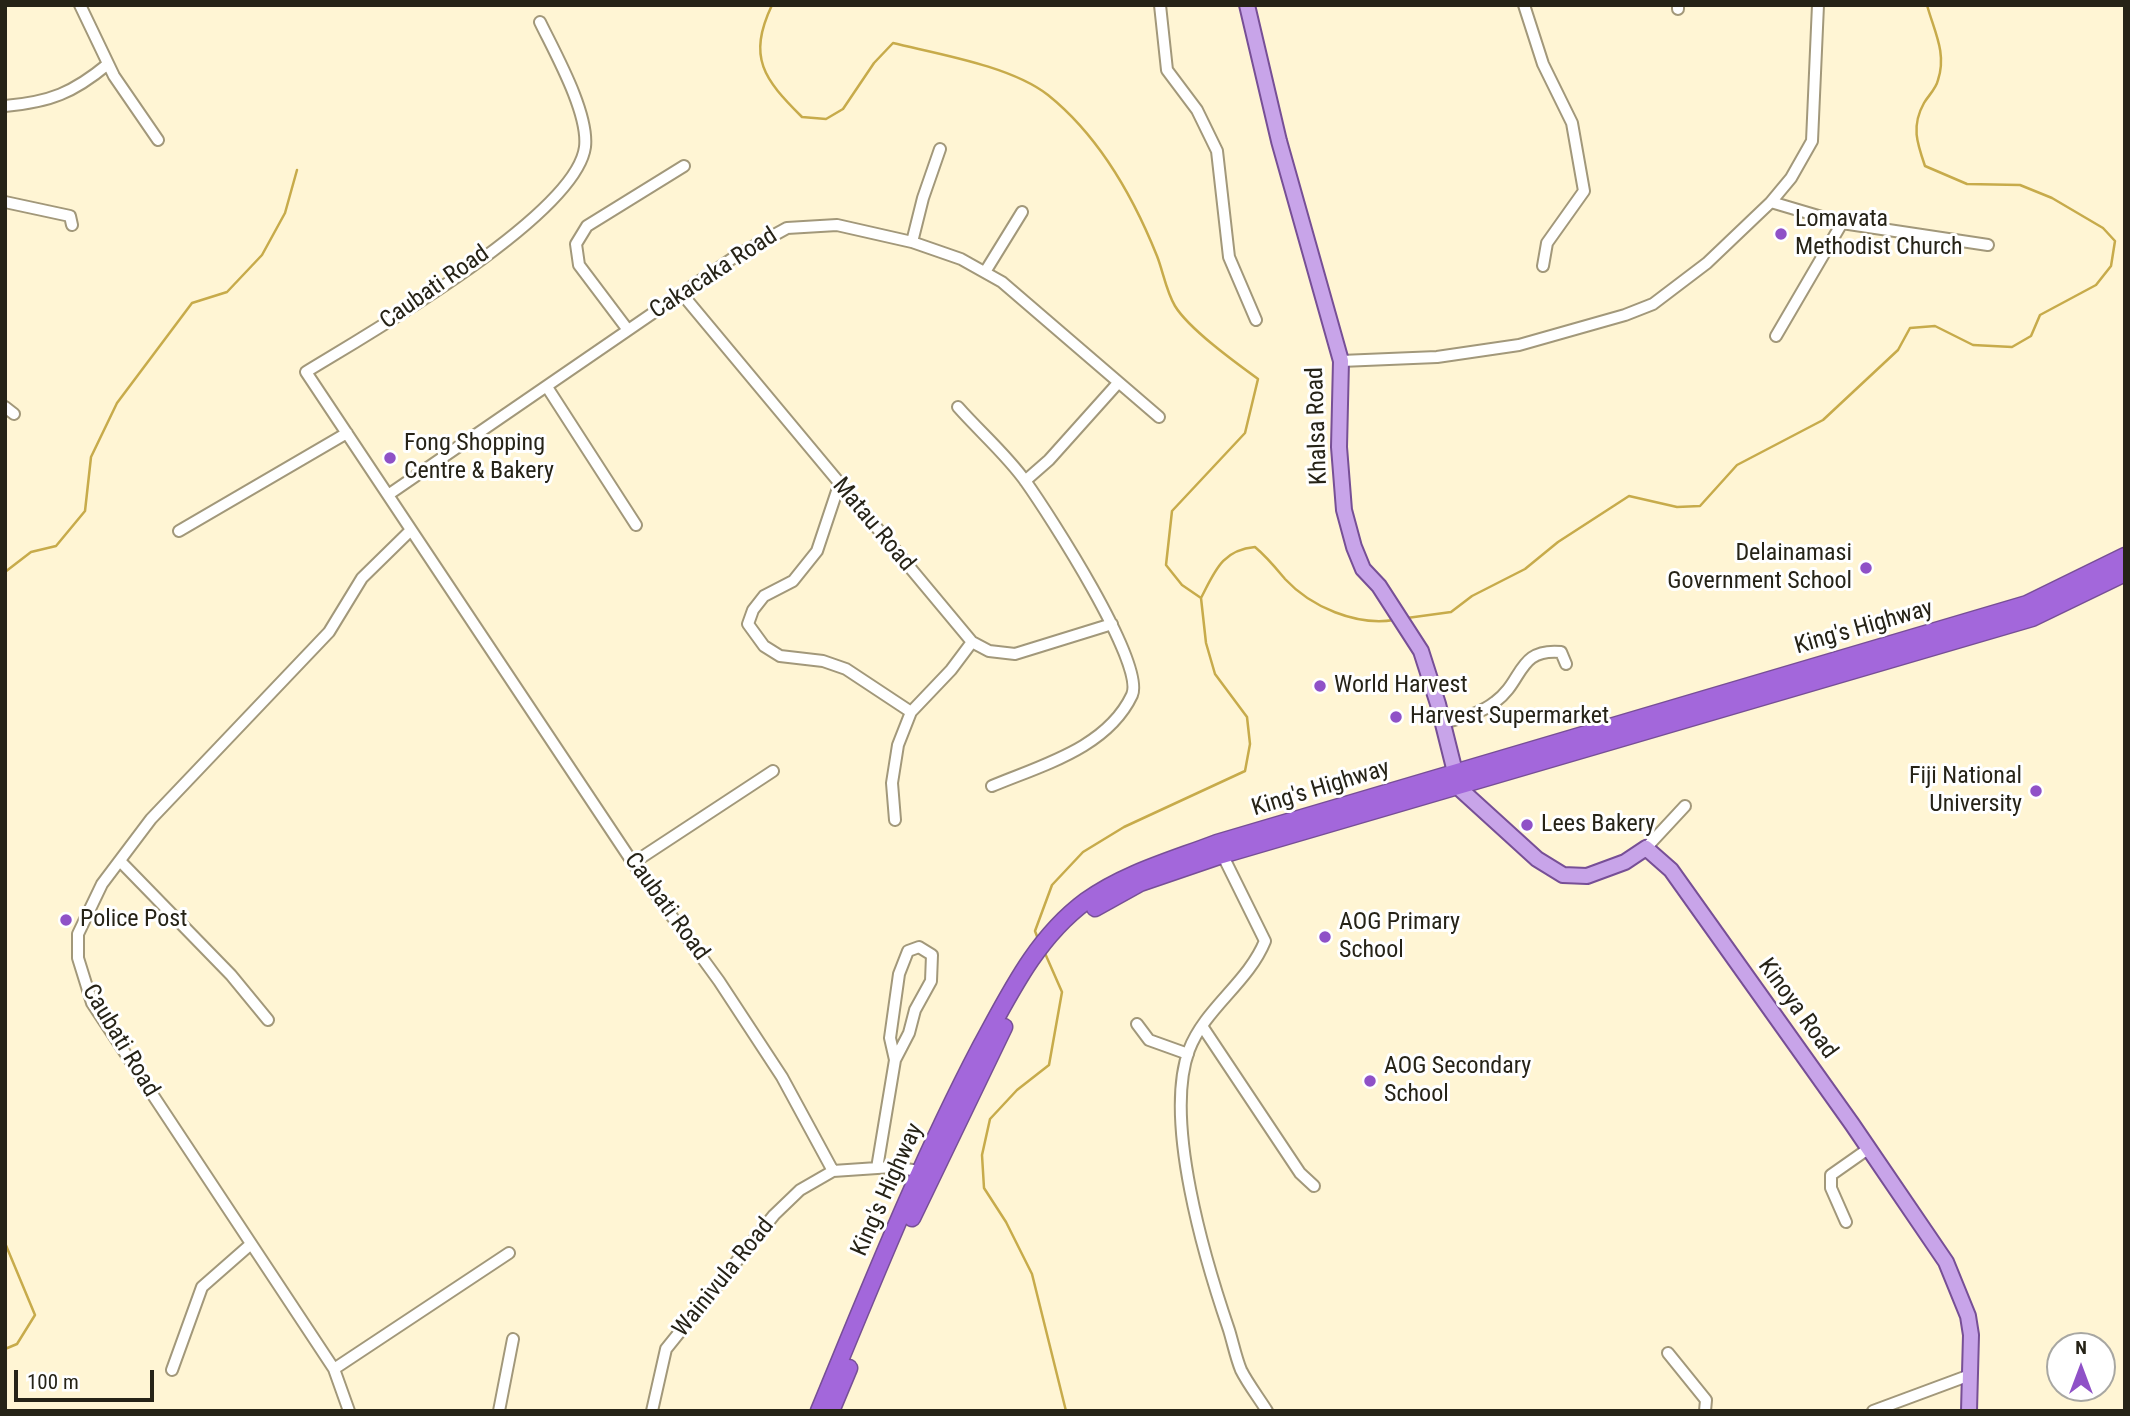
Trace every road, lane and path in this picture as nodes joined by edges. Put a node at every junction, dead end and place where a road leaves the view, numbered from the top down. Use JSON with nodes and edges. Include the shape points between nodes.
{"nodes":[{"id":1,"x":80,"y":5,"type":"edge"},
{"id":2,"x":1160,"y":5,"type":"edge"},
{"id":3,"x":1247,"y":5,"type":"edge"},
{"id":4,"x":1524,"y":5,"type":"edge"},
{"id":5,"x":1818,"y":5,"type":"edge"},
{"id":6,"x":540,"y":22,"type":"dead end"},
{"id":7,"x":108,"y":64,"type":"junction"},
{"id":8,"x":5,"y":106,"type":"edge"},
{"id":9,"x":159,"y":140,"type":"dead end"},
{"id":10,"x":940,"y":149,"type":"dead end"},
{"id":11,"x":684,"y":166,"type":"dead end"},
{"id":12,"x":5,"y":202,"type":"edge"},
{"id":13,"x":1771,"y":202,"type":"junction"},
{"id":14,"x":1022,"y":212,"type":"dead end"},
{"id":15,"x":1842,"y":223,"type":"junction"},
{"id":16,"x":72,"y":225,"type":"dead end"},
{"id":17,"x":912,"y":242,"type":"junction"},
{"id":18,"x":1988,"y":245,"type":"dead end"},
{"id":19,"x":1543,"y":266,"type":"dead end"},
{"id":20,"x":985,"y":272,"type":"junction"},
{"id":21,"x":682,"y":294,"type":"junction"},
{"id":22,"x":1256,"y":320,"type":"dead end"},
{"id":23,"x":628,"y":330,"type":"junction"},
{"id":24,"x":1776,"y":336,"type":"dead end"},
{"id":25,"x":1341,"y":361,"type":"junction"},
{"id":26,"x":1118,"y":383,"type":"junction"},
{"id":27,"x":547,"y":387,"type":"junction"},
{"id":28,"x":958,"y":407,"type":"dead end"},
{"id":29,"x":1159,"y":417,"type":"dead end"},
{"id":30,"x":347,"y":433,"type":"junction"},
{"id":31,"x":1026,"y":481,"type":"junction"},
{"id":32,"x":839,"y":485,"type":"junction"},
{"id":33,"x":388,"y":495,"type":"junction"},
{"id":34,"x":636,"y":525,"type":"dead end"},
{"id":35,"x":411,"y":530,"type":"junction"},
{"id":36,"x":179,"y":531,"type":"dead end"},
{"id":37,"x":2125,"y":556,"type":"edge"},
{"id":38,"x":2125,"y":573,"type":"edge"},
{"id":39,"x":1112,"y":624,"type":"junction"},
{"id":40,"x":972,"y":642,"type":"junction"},
{"id":41,"x":1566,"y":664,"type":"dead end"},
{"id":42,"x":911,"y":712,"type":"junction"},
{"id":43,"x":1443,"y":723,"type":"junction"},
{"id":44,"x":773,"y":771,"type":"dead end"},
{"id":45,"x":1458,"y":780,"type":"junction"},
{"id":46,"x":992,"y":786,"type":"dead end"},
{"id":47,"x":1685,"y":806,"type":"dead end"},
{"id":48,"x":895,"y":820,"type":"dead end"},
{"id":49,"x":1646,"y":848,"type":"junction"},
{"id":50,"x":1220,"y":849,"type":"junction"},
{"id":51,"x":120,"y":861,"type":"junction"},
{"id":52,"x":633,"y":863,"type":"junction"},
{"id":53,"x":268,"y":1020,"type":"dead end"},
{"id":54,"x":1137,"y":1024,"type":"dead end"},
{"id":55,"x":1202,"y":1026,"type":"junction"},
{"id":56,"x":1188,"y":1054,"type":"junction"},
{"id":57,"x":895,"y":1060,"type":"junction"},
{"id":58,"x":1868,"y":1149,"type":"junction"},
{"id":59,"x":877,"y":1168,"type":"junction"},
{"id":60,"x":833,"y":1171,"type":"junction"},
{"id":61,"x":927,"y":1172,"type":"junction"},
{"id":62,"x":1314,"y":1186,"type":"dead end"},
{"id":63,"x":1846,"y":1222,"type":"dead end"},
{"id":64,"x":251,"y":1244,"type":"junction"},
{"id":65,"x":509,"y":1252,"type":"dead end"},
{"id":66,"x":513,"y":1339,"type":"dead end"},
{"id":67,"x":1668,"y":1353,"type":"dead end"},
{"id":68,"x":334,"y":1369,"type":"junction"},
{"id":69,"x":172,"y":1370,"type":"dead end"},
{"id":70,"x":1970,"y":1375,"type":"junction"},
{"id":71,"x":349,"y":1411,"type":"edge"},
{"id":72,"x":499,"y":1411,"type":"edge"},
{"id":73,"x":652,"y":1411,"type":"edge"},
{"id":74,"x":819,"y":1411,"type":"edge"},
{"id":75,"x":831,"y":1411,"type":"edge"},
{"id":76,"x":1267,"y":1411,"type":"edge"},
{"id":77,"x":1705,"y":1411,"type":"edge"},
{"id":78,"x":1873,"y":1411,"type":"edge"},
{"id":79,"x":1969,"y":1411,"type":"edge"}],
"edges":[{"from":1,"to":7,"type":"street"},
{"from":2,"to":22,"type":"street","via":[[1167,70],[1197,110],[1217,151],[1229,257]]},
{"from":3,"to":25,"type":"main road","name":"Khalsa Road","via":[[1261,75]]},
{"from":4,"to":19,"type":"street","via":[[1543,64],[1572,123],[1584,191],[1547,243]]},
{"from":5,"to":13,"type":"street","via":[[1812,141]]},
{"from":6,"to":30,"type":"street","name":"Caubati Road","via":[[574,92],[585,146],[577,169],[529,222],[419,302],[306,372]]},
{"from":7,"to":8,"type":"street","via":[[82,86],[43,103]]},
{"from":7,"to":9,"type":"street"},
{"from":10,"to":17,"type":"street"},
{"from":11,"to":23,"type":"street","via":[[587,226],[576,244],[579,265]]},
{"from":12,"to":16,"type":"street","via":[[69,216]]},
{"from":13,"to":15,"type":"street"},
{"from":13,"to":25,"type":"street","via":[[1707,263],[1653,304],[1625,315],[1518,345],[1437,356]]},
{"from":14,"to":20,"type":"street"},
{"from":15,"to":18,"type":"street"},
{"from":15,"to":24,"type":"street"},
{"from":17,"to":20,"type":"street","name":"Cakacaka Road"},
{"from":17,"to":21,"type":"street","name":"Cakacaka Road","via":[[837,225],[787,228]]},
{"from":20,"to":26,"type":"street","name":"Cakacaka Road"},
{"from":21,"to":23,"type":"street","name":"Cakacaka Road"},
{"from":21,"to":32,"type":"street","name":"Matau Road"},
{"from":23,"to":27,"type":"street","name":"Cakacaka Road"},
{"from":25,"to":43,"type":"main road","name":"Khalsa Road","via":[[1339,447],[1344,510],[1363,569],[1421,651]]},
{"from":26,"to":29,"type":"street","name":"Cakacaka Road"},
{"from":26,"to":31,"type":"street"},
{"from":27,"to":33,"type":"street","name":"Cakacaka Road"},
{"from":27,"to":34,"type":"street"},
{"from":28,"to":31,"type":"street"},
{"from":30,"to":33,"type":"street","name":"Caubati Road"},
{"from":30,"to":36,"type":"street"},
{"from":31,"to":39,"type":"street"},
{"from":32,"to":40,"type":"street","name":"Matau Road"},
{"from":32,"to":42,"type":"street","via":[[817,551],[793,581],[764,596],[748,624],[764,646],[780,656],[846,669]]},
{"from":33,"to":35,"type":"street","name":"Caubati Road"},
{"from":35,"to":51,"type":"street","name":"Caubati Road","via":[[362,578],[328,632],[151,819]]},
{"from":35,"to":52,"type":"street","name":"Caubati Road"},
{"from":37,"to":45,"type":"highway","name":"King's Highway","via":[[2027,604]]},
{"from":38,"to":45,"type":"highway","name":"King's Highway","via":[[2032,618]]},
{"from":39,"to":40,"type":"street","via":[[1015,654],[989,651]]},
{"from":39,"to":46,"type":"street","via":[[1133,678],[1134,692],[1122,712],[1078,750]]},
{"from":40,"to":42,"type":"street"},
{"from":41,"to":43,"type":"street","via":[[1562,652],[1543,651],[1527,660],[1497,702]]},
{"from":42,"to":48,"type":"street","via":[[898,745],[892,783]]},
{"from":43,"to":45,"type":"main road","name":"Khalsa Road"},
{"from":44,"to":52,"type":"street"},
{"from":45,"to":49,"type":"main road","via":[[1537,859],[1563,875],[1587,876],[1625,862]]},
{"from":45,"to":50,"type":"highway","name":"King's Highway"},
{"from":47,"to":49,"type":"street"},
{"from":49,"to":58,"type":"main road","name":"Kinoya Road","via":[[1671,870]]},
{"from":50,"to":55,"type":"street","via":[[1265,941],[1246,974]]},
{"from":50,"to":61,"type":"highway","name":"King's Highway","via":[[1116,895],[1048,944],[953,1099]]},
{"from":51,"to":53,"type":"street","via":[[231,975]]},
{"from":51,"to":64,"type":"street","name":"Caubati Road","via":[[88,908],[78,934],[82,977],[92,1003]]},
{"from":52,"to":60,"type":"street","name":"Caubati Road","via":[[782,1077]]},
{"from":54,"to":56,"type":"street","via":[[1149,1040]]},
{"from":55,"to":56,"type":"street"},
{"from":55,"to":62,"type":"street"},
{"from":56,"to":76,"type":"street","via":[[1182,1097],[1184,1146],[1204,1247],[1241,1370]]},
{"from":57,"to":57,"type":"street","via":[[890,1038],[900,974],[908,951],[919,947],[932,955],[931,981]]},
{"from":57,"to":59,"type":"street"},
{"from":58,"to":63,"type":"street","via":[[1831,1175],[1831,1188]]},
{"from":58,"to":70,"type":"main road","name":"Kinoya Road","via":[[1949,1269],[1968,1316]]},
{"from":59,"to":60,"type":"street"},
{"from":59,"to":61,"type":"street"},
{"from":60,"to":73,"type":"street","name":"Wainivula Road","via":[[800,1191],[774,1215],[666,1349]]},
{"from":61,"to":74,"type":"highway","name":"King's Highway"},
{"from":61,"to":75,"type":"highway","name":"King's Highway"},
{"from":64,"to":68,"type":"street","name":"Caubati Road"},
{"from":64,"to":69,"type":"street","via":[[202,1287]]},
{"from":65,"to":68,"type":"street"},
{"from":66,"to":72,"type":"street"},
{"from":67,"to":77,"type":"street","via":[[1706,1400]]},
{"from":68,"to":71,"type":"street","name":"Caubati Road"},
{"from":70,"to":78,"type":"street"},
{"from":70,"to":79,"type":"main road","name":"Kinoya Road"}]}
